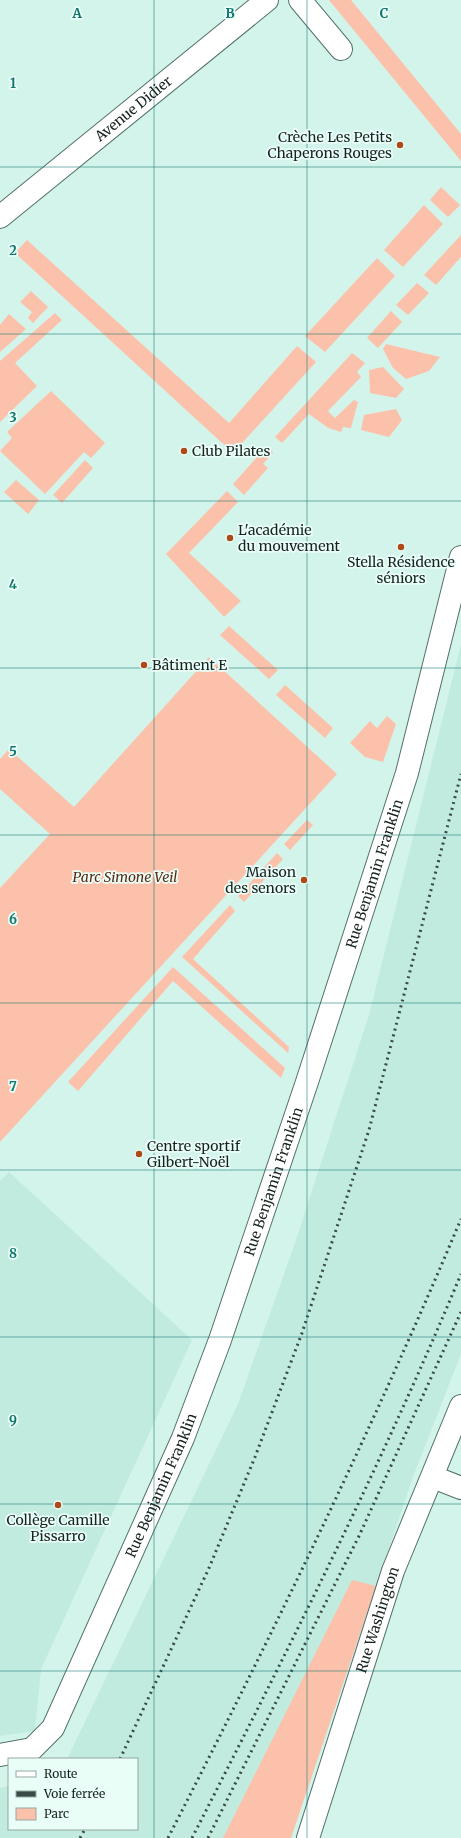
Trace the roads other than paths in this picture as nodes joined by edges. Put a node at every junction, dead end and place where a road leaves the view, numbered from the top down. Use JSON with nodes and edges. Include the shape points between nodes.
{"nodes":[{"id":1,"x":267,"y":0,"type":"edge"},
{"id":2,"x":300,"y":0,"type":"edge"},
{"id":3,"x":341,"y":49,"type":"dead end"},
{"id":4,"x":0,"y":217,"type":"edge"},
{"id":5,"x":461,"y":557,"type":"edge"},
{"id":6,"x":461,"y":1406,"type":"edge"},
{"id":7,"x":433,"y":1477,"type":"junction"},
{"id":8,"x":461,"y":1488,"type":"edge"},
{"id":9,"x":0,"y":1755,"type":"edge"},
{"id":10,"x":308,"y":1838,"type":"edge"}],
"edges":[{"from":1,"to":4,"type":"street","name":"Avenue Didier"},
{"from":2,"to":3,"type":"street"},
{"from":5,"to":9,"type":"street","name":"Rue Benjamin Franklin","via":[[407,773],[259,1229],[220,1340],[182,1438],[53,1728],[32,1749]]},
{"from":6,"to":7,"type":"street","name":"Rue Washington"},
{"from":7,"to":8,"type":"street"},
{"from":7,"to":10,"type":"street","name":"Rue Washington","via":[[393,1571]]}]}
